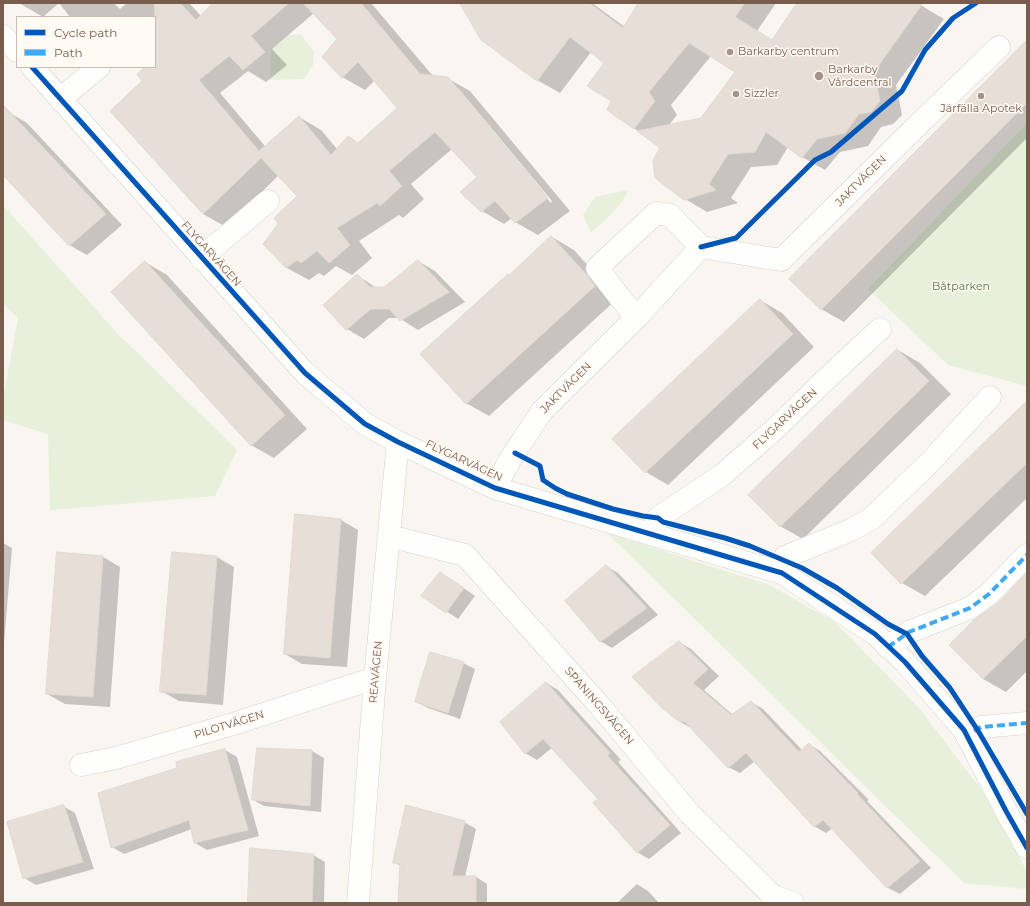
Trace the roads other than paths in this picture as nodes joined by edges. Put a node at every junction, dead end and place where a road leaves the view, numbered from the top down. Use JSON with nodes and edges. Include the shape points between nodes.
{"nodes":[{"id":1,"x":3,"y":36,"type":"edge"},
{"id":2,"x":1000,"y":47,"type":"dead end"},
{"id":3,"x":16,"y":50,"type":"edge"},
{"id":4,"x":33,"y":68,"type":"edge"},
{"id":5,"x":98,"y":68,"type":"edge"},
{"id":6,"x":60,"y":99,"type":"junction"},
{"id":7,"x":268,"y":201,"type":"dead end"},
{"id":8,"x":701,"y":247,"type":"junction"},
{"id":9,"x":201,"y":258,"type":"junction"},
{"id":10,"x":636,"y":318,"type":"junction"},
{"id":11,"x":880,"y":329,"type":"dead end"},
{"id":12,"x":990,"y":397,"type":"dead end"},
{"id":13,"x":398,"y":442,"type":"junction"},
{"id":14,"x":495,"y":488,"type":"junction"},
{"id":15,"x":650,"y":533,"type":"junction"},
{"id":16,"x":389,"y":536,"type":"junction"},
{"id":17,"x":1027,"y":555,"type":"edge"},
{"id":18,"x":782,"y":573,"type":"junction"},
{"id":19,"x":888,"y":647,"type":"junction"},
{"id":20,"x":375,"y":678,"type":"junction"},
{"id":21,"x":1027,"y":723,"type":"edge"},
{"id":22,"x":967,"y":734,"type":"junction"},
{"id":23,"x":81,"y":765,"type":"dead end"},
{"id":24,"x":1027,"y":848,"type":"edge"},
{"id":25,"x":358,"y":903,"type":"edge"},
{"id":26,"x":793,"y":903,"type":"edge"}],
"edges":[{"from":1,"to":3,"type":"street"},
{"from":2,"to":8,"type":"street","name":"JAKTVÄGEN","via":[[781,260]]},
{"from":4,"to":6,"type":"street","name":"FLYGARVÄGEN"},
{"from":5,"to":6,"type":"street"},
{"from":6,"to":9,"type":"street","name":"FLYGARVÄGEN"},
{"from":7,"to":9,"type":"street"},
{"from":8,"to":10,"type":"street","name":"JAKTVÄGEN"},
{"from":8,"to":10,"type":"street","via":[[670,215],[656,213],[597,268]]},
{"from":9,"to":13,"type":"street","name":"FLYGARVÄGEN","via":[[305,373],[365,424]]},
{"from":10,"to":14,"type":"street","name":"JAKTVÄGEN","via":[[542,411]]},
{"from":11,"to":15,"type":"street","name":"FLYGARVÄGEN","via":[[775,429],[721,476],[658,518]]},
{"from":12,"to":18,"type":"street","via":[[930,462],[871,519],[785,557]]},
{"from":13,"to":14,"type":"street","name":"FLYGARVÄGEN"},
{"from":13,"to":16,"type":"street","name":"REAVÄGEN"},
{"from":14,"to":15,"type":"street","name":"FLYGARVÄGEN"},
{"from":15,"to":18,"type":"street","name":"FLYGARVÄGEN"},
{"from":16,"to":20,"type":"street","name":"REAVÄGEN"},
{"from":16,"to":26,"type":"street","name":"SPANINGSVÄGEN","via":[[465,555],[600,706],[689,813],[773,896]]},
{"from":17,"to":19,"type":"street","via":[[989,594],[970,608],[909,632]]},
{"from":18,"to":19,"type":"street","name":"FLYGARVÄGEN","via":[[875,634]]},
{"from":19,"to":22,"type":"street","name":"FLYGARVÄGEN","via":[[905,662]]},
{"from":20,"to":23,"type":"street","name":"PILOTVÄGEN","via":[[226,726],[116,758]]},
{"from":20,"to":25,"type":"street","name":"REAVÄGEN"},
{"from":21,"to":22,"type":"street","via":[[981,727]]},
{"from":22,"to":24,"type":"street","name":"FLYGARVÄGEN"}]}
